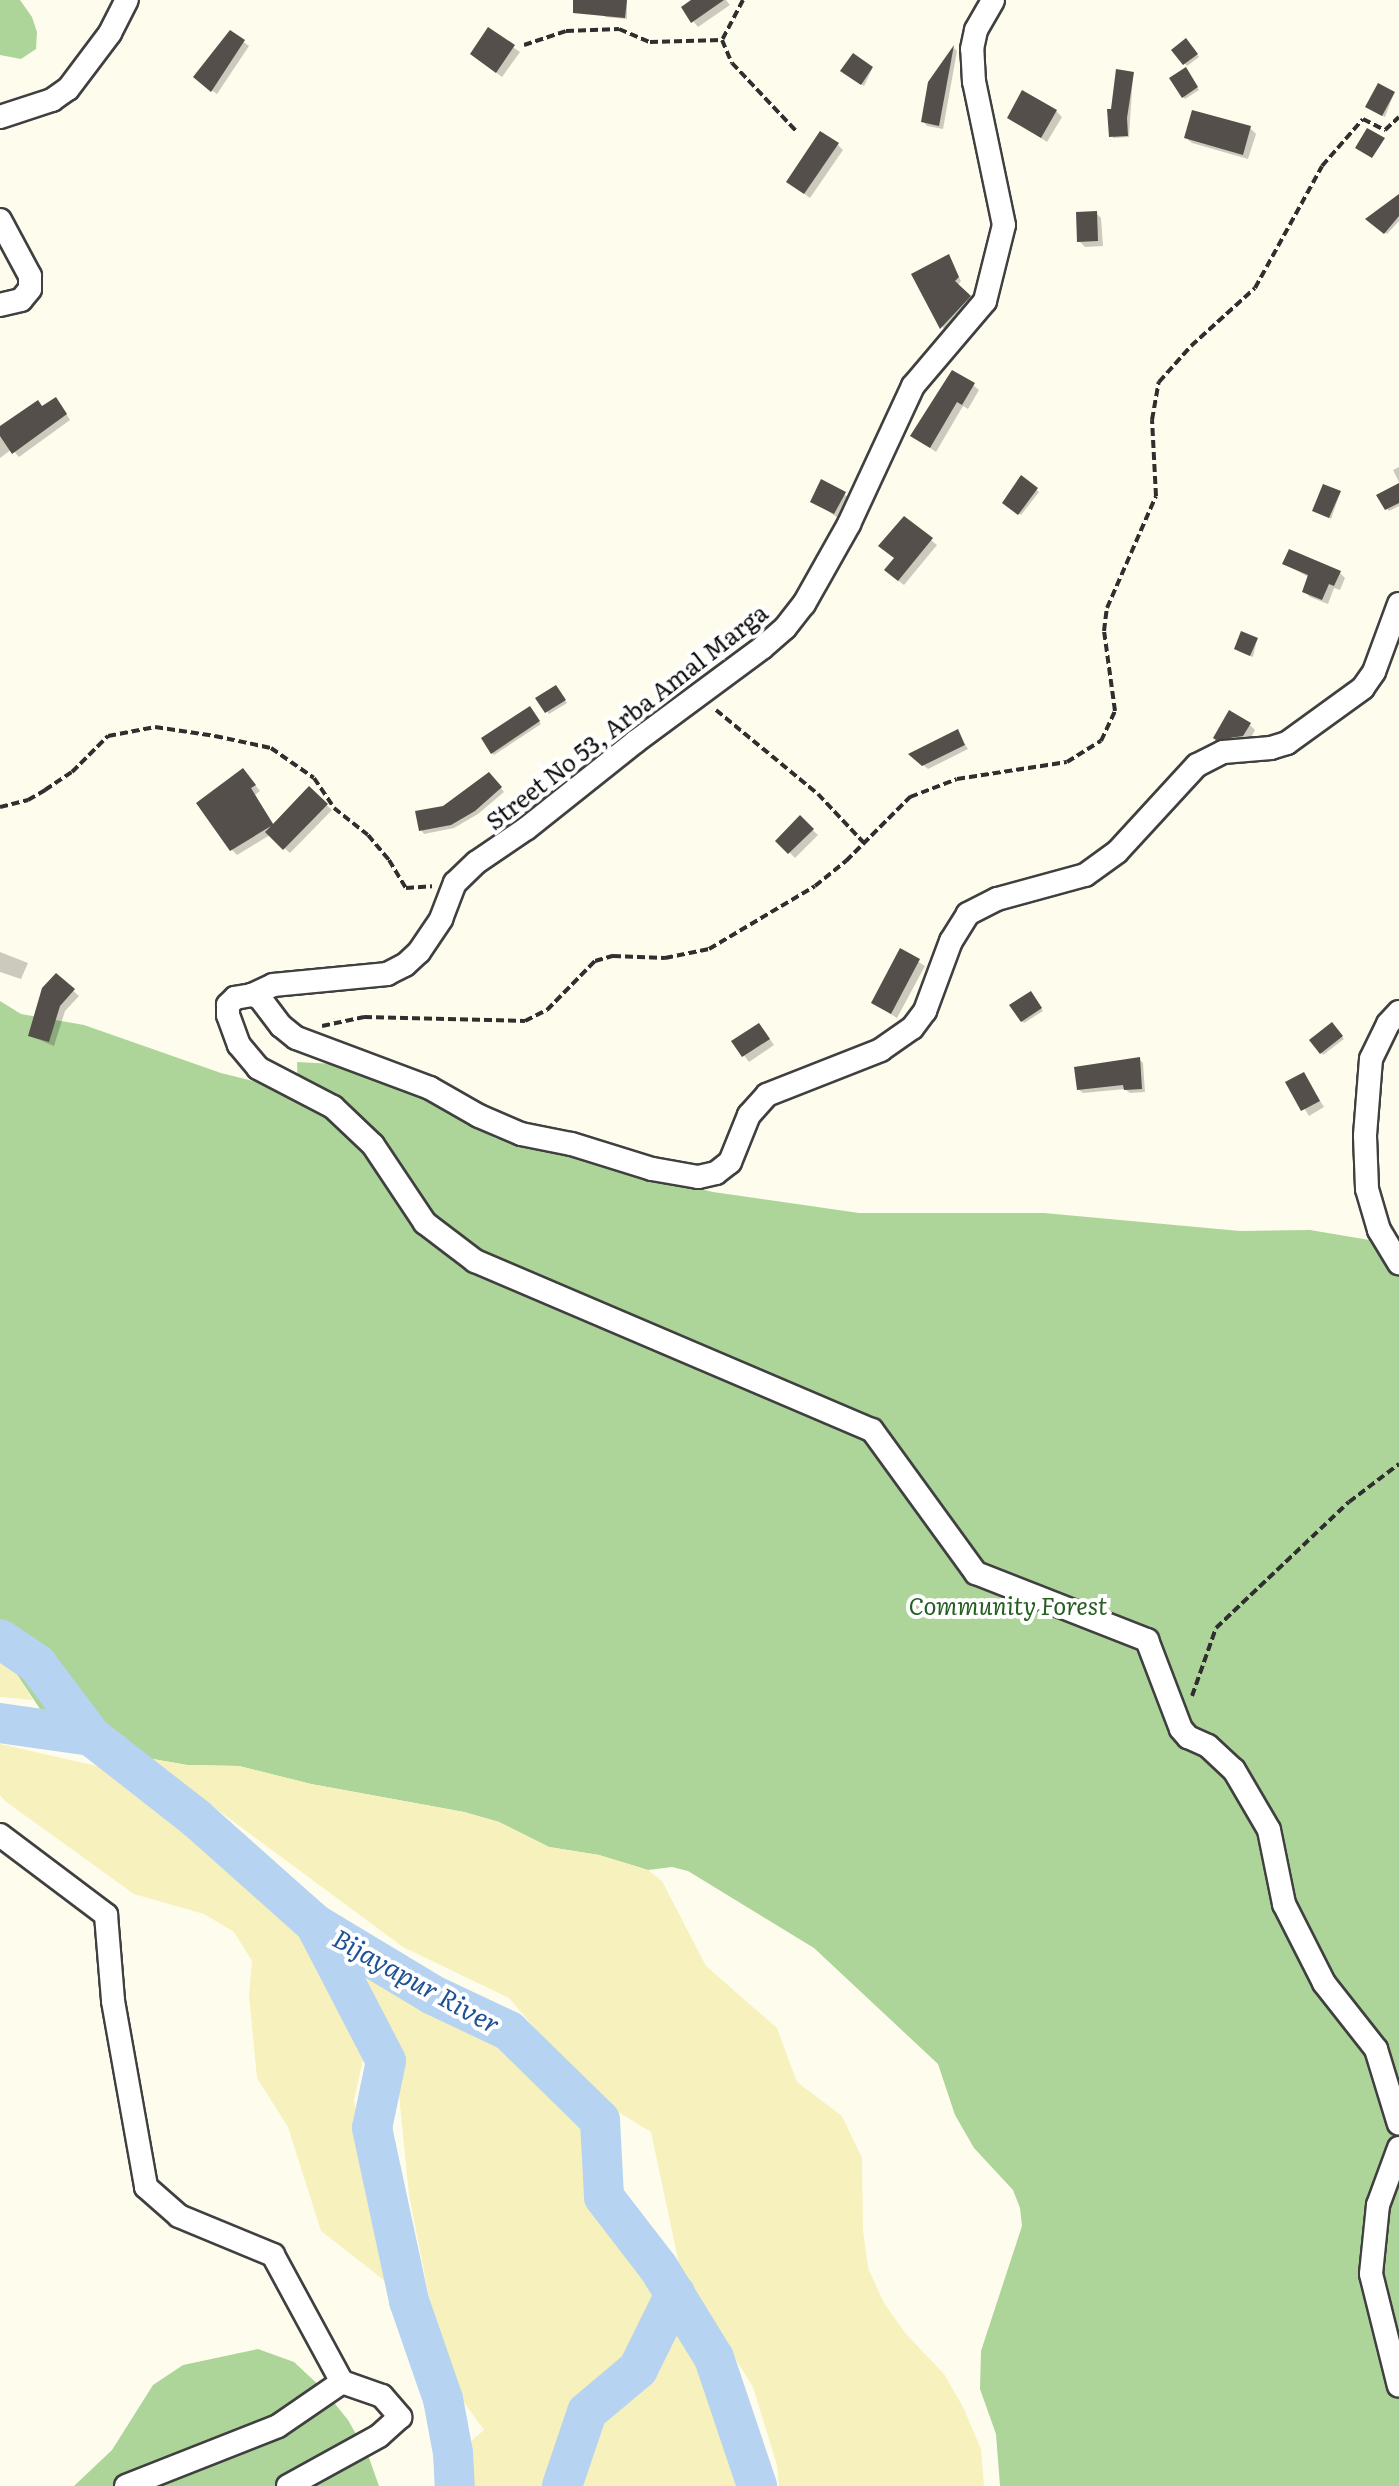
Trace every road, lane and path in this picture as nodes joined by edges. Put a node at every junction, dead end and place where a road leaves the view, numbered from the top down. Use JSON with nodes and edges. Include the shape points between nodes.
{"nodes":[{"id":1,"x":127,"y":0,"type":"edge"},
{"id":2,"x":743,"y":0,"type":"edge"},
{"id":3,"x":993,"y":0,"type":"edge"},
{"id":4,"x":722,"y":40,"type":"junction"},
{"id":5,"x":524,"y":45,"type":"dead end"},
{"id":6,"x":0,"y":117,"type":"edge"},
{"id":7,"x":1399,"y":117,"type":"edge"},
{"id":8,"x":796,"y":131,"type":"dead end"},
{"id":9,"x":0,"y":220,"type":"edge"},
{"id":10,"x":0,"y":305,"type":"edge"},
{"id":11,"x":1399,"y":604,"type":"edge"},
{"id":12,"x":698,"y":695,"type":"junction"},
{"id":13,"x":0,"y":807,"type":"edge"},
{"id":14,"x":863,"y":842,"type":"junction"},
{"id":15,"x":455,"y":883,"type":"junction"},
{"id":16,"x":252,"y":995,"type":"junction"},
{"id":17,"x":1399,"y":1012,"type":"edge"},
{"id":18,"x":299,"y":1040,"type":"junction"},
{"id":19,"x":1399,"y":1263,"type":"edge"},
{"id":20,"x":1399,"y":1464,"type":"edge"},
{"id":21,"x":1181,"y":1729,"type":"junction"},
{"id":22,"x":0,"y":1835,"type":"edge"},
{"id":23,"x":1399,"y":2124,"type":"edge"},
{"id":24,"x":1399,"y":2148,"type":"edge"},
{"id":25,"x":342,"y":2382,"type":"junction"},
{"id":26,"x":1399,"y":2386,"type":"edge"},
{"id":27,"x":126,"y":2486,"type":"edge"},
{"id":28,"x":288,"y":2486,"type":"edge"}],
"edges":[{"from":1,"to":6,"type":"street","via":[[110,33],[68,89],[52,100]]},
{"from":2,"to":4,"type":"path"},
{"from":3,"to":12,"type":"street","name":"Street No 53, Arba Amal Marga","via":[[972,49],[1004,225],[985,301],[913,386],[849,524],[804,604],[774,638]]},
{"from":4,"to":5,"type":"path","via":[[650,42],[619,29],[566,31]]},
{"from":4,"to":8,"type":"path","via":[[732,63]]},
{"from":7,"to":14,"type":"path","via":[[1385,130],[1363,119],[1322,166],[1255,288],[1159,382],[1152,420],[1156,496],[1107,608],[1104,631],[1115,711],[1101,741],[1067,762],[957,779],[919,792]]},
{"from":9,"to":10,"type":"street","via":[[30,276],[30,289],[21,300]]},
{"from":11,"to":18,"type":"street","via":[[1363,688],[1287,743],[1223,752],[1197,765],[1117,852],[1085,875],[997,899],[968,914],[951,941],[925,1011],[912,1028],[881,1050],[767,1095],[749,1115],[730,1162],[716,1173],[698,1177],[652,1169],[521,1134],[430,1088]]},
{"from":12,"to":14,"type":"path","via":[[818,794]]},
{"from":12,"to":15,"type":"street","name":"Street No 53, Arba Amal Marga"},
{"from":13,"to":15,"type":"path","via":[[45,790],[108,736],[155,727],[215,736],[271,748],[314,778],[334,808],[389,860],[406,888]]},
{"from":14,"to":18,"type":"path","via":[[815,886],[709,949],[665,958],[613,956],[595,961],[547,1010],[525,1021],[364,1017],[328,1022]]},
{"from":15,"to":16,"type":"street","name":"Street No 53, Arba Amal Marga","via":[[441,919],[405,965],[387,974],[273,985]]},
{"from":16,"to":18,"type":"street"},
{"from":16,"to":21,"type":"street","via":[[228,1005],[230,1024],[249,1058],[258,1068],[333,1107],[373,1145],[425,1223],[475,1261],[872,1430],[976,1573],[1147,1640]]},
{"from":17,"to":19,"type":"street","via":[[1371,1059],[1365,1136],[1367,1189],[1379,1230]]},
{"from":20,"to":21,"type":"path","via":[[1349,1502],[1216,1628]]},
{"from":21,"to":23,"type":"street","via":[[1234,1770],[1269,1830],[1284,1904],[1324,1983],[1376,2049]]},
{"from":22,"to":25,"type":"street","via":[[106,1915],[113,2001],[146,2187],[179,2216],[273,2255]]},
{"from":24,"to":26,"type":"street","via":[[1378,2205],[1371,2274]]},
{"from":25,"to":27,"type":"street","via":[[278,2426]]},
{"from":25,"to":28,"type":"street","via":[[382,2396],[400,2417],[379,2436]]}]}
